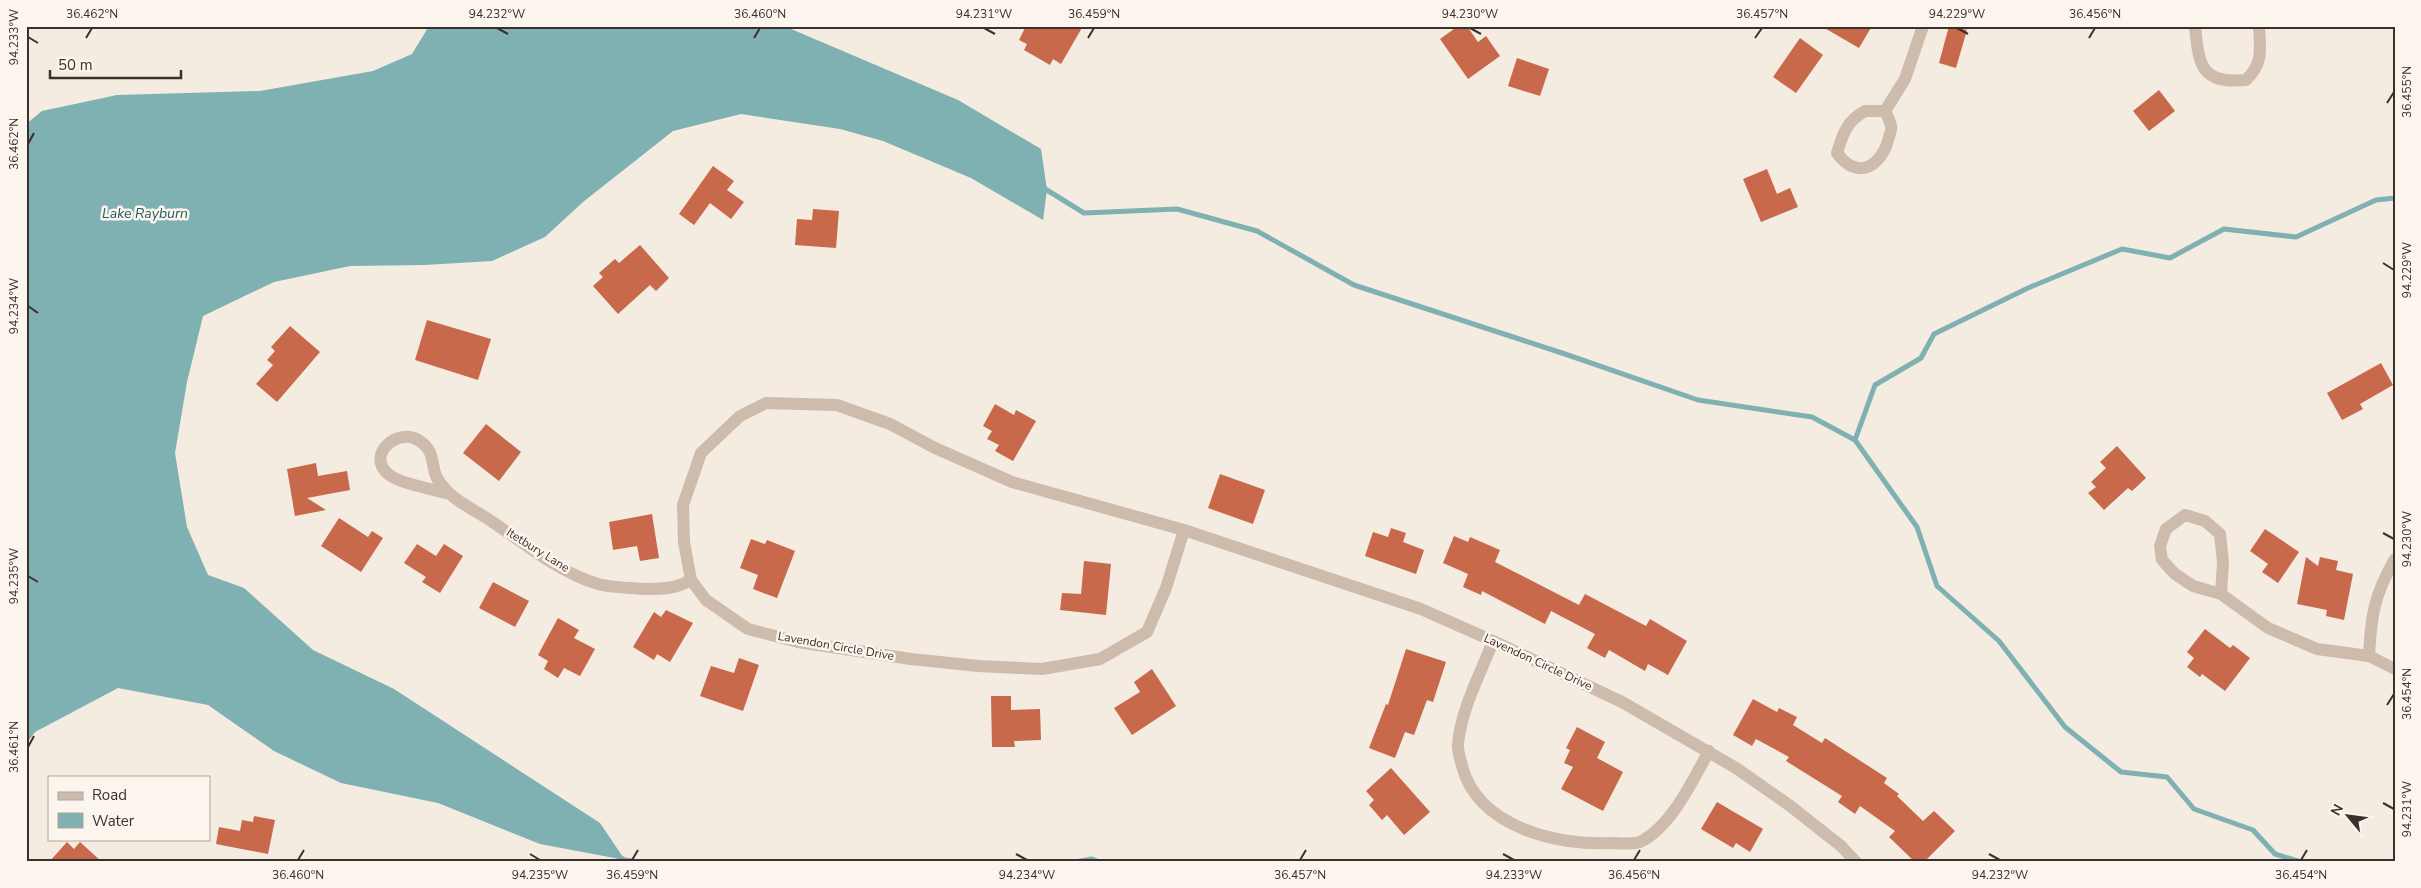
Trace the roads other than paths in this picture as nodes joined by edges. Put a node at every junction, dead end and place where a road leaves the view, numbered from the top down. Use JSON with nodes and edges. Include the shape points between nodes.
{"nodes":[{"id":1,"x":1923,"y":26,"type":"edge"},
{"id":2,"x":2195,"y":26,"type":"edge"},
{"id":3,"x":2259,"y":26,"type":"edge"},
{"id":4,"x":1884,"y":111,"type":"junction"},
{"id":5,"x":450,"y":494,"type":"junction"},
{"id":6,"x":1184,"y":530,"type":"junction"},
{"id":7,"x":2395,"y":559,"type":"edge"},
{"id":8,"x":691,"y":580,"type":"junction"},
{"id":9,"x":2221,"y":594,"type":"junction"},
{"id":10,"x":1493,"y":640,"type":"junction"},
{"id":11,"x":2369,"y":656,"type":"junction"},
{"id":12,"x":2395,"y":669,"type":"edge"},
{"id":13,"x":1710,"y":752,"type":"junction"},
{"id":14,"x":1856,"y":862,"type":"edge"}],
"edges":[{"from":1,"to":4,"type":"street","via":[[1905,79]]},
{"from":2,"to":3,"type":"street","via":[[2198,57],[2205,70],[2217,79],[2230,82],[2246,80],[2256,70],[2261,56]]},
{"from":4,"to":4,"type":"street","via":[[1865,111],[1852,118],[1837,153],[1845,164],[1860,169],[1874,165],[1886,149],[1891,127]]},
{"from":5,"to":5,"type":"street","name":"Itetbury Lane","via":[[436,476],[434,460],[418,440],[399,437],[382,450],[381,461],[386,472],[412,485]]},
{"from":5,"to":8,"type":"street","name":"Itetbury Lane","via":[[559,566],[599,584],[667,589]]},
{"from":6,"to":8,"type":"street","name":"Lavendon Circle Drive","via":[[1166,588],[1147,632],[1100,659],[1042,669],[911,659],[798,642],[748,628],[706,600]]},
{"from":6,"to":8,"type":"street","name":"Lavendon Circle Drive","via":[[1012,482],[890,424],[837,405],[766,403],[740,416],[701,453],[683,505],[684,542]]},
{"from":6,"to":10,"type":"street","name":"Lavendon Circle Drive","via":[[1421,609]]},
{"from":7,"to":11,"type":"street","via":[[2381,583],[2372,617]]},
{"from":9,"to":9,"type":"street","via":[[2223,562],[2220,534],[2205,521],[2185,515],[2166,529],[2160,546],[2162,560],[2193,586]]},
{"from":9,"to":11,"type":"street","via":[[2268,628],[2317,649]]},
{"from":10,"to":13,"type":"street","name":"Lavendon Circle Drive","via":[[1622,702]]},
{"from":10,"to":13,"type":"street","via":[[1465,713],[1457,746],[1465,778],[1486,807],[1517,828],[1600,844],[1641,842],[1673,815]]},
{"from":11,"to":12,"type":"street"},
{"from":13,"to":14,"type":"street","name":"Lavendon Circle Drive","via":[[1789,805]]}]}
